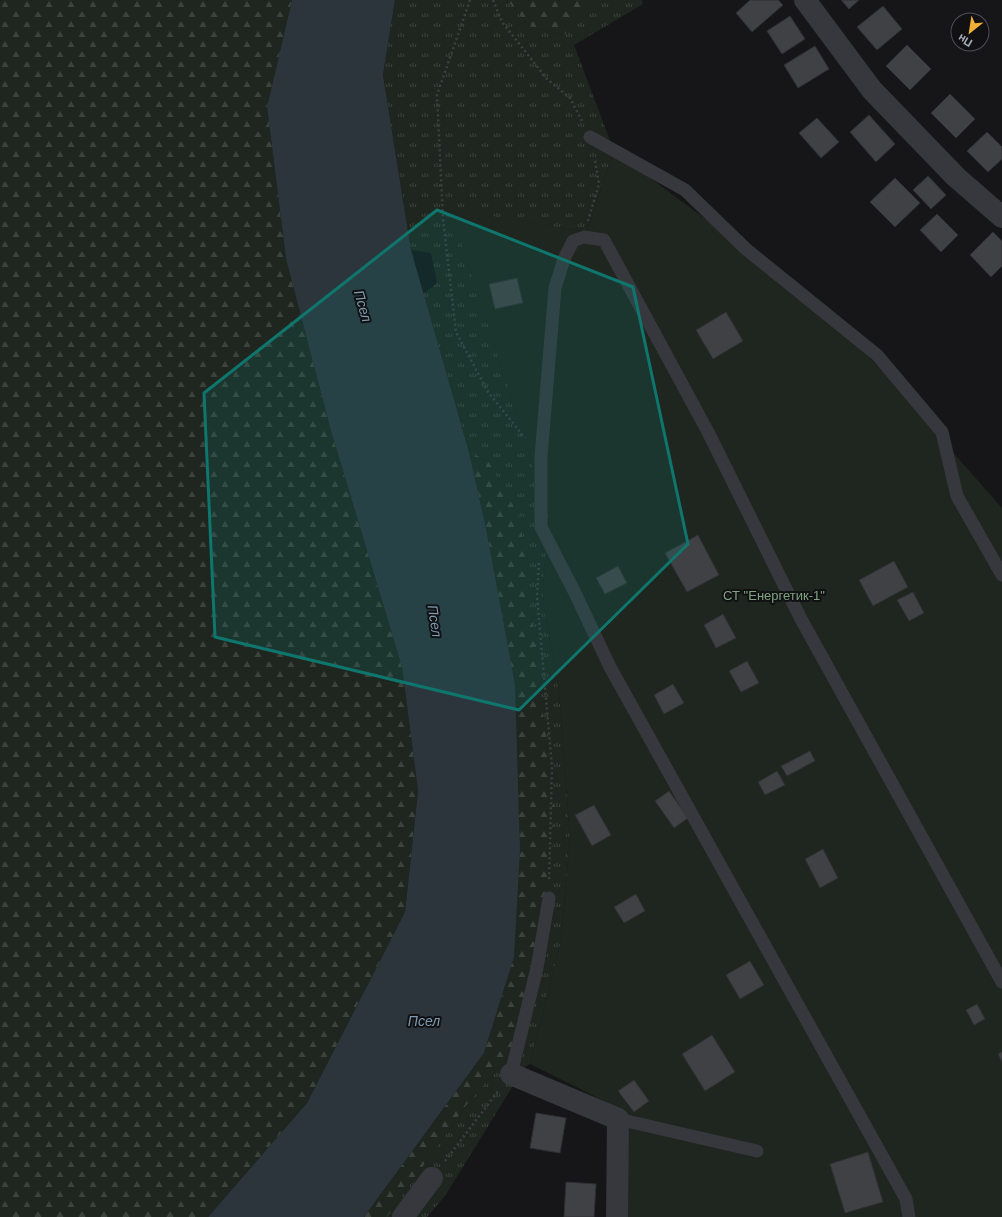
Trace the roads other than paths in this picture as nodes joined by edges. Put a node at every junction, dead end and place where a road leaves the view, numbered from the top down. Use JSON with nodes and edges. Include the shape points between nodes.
{"nodes":[{"id":1,"x":805,"y":0,"type":"edge"},
{"id":2,"x":590,"y":138,"type":"road end"},
{"id":3,"x":1002,"y":217,"type":"edge"},
{"id":4,"x":1002,"y":575,"type":"edge"},
{"id":5,"x":549,"y":898,"type":"road end"},
{"id":6,"x":1002,"y":982,"type":"edge"},
{"id":7,"x":512,"y":1074,"type":"joint"},
{"id":8,"x":618,"y":1119,"type":"junction"},
{"id":9,"x":757,"y":1151,"type":"dead end"},
{"id":10,"x":432,"y":1178,"type":"road end"},
{"id":11,"x":403,"y":1217,"type":"edge"},
{"id":12,"x":617,"y":1217,"type":"edge"},
{"id":13,"x":909,"y":1217,"type":"edge"}],
"edges":[{"from":1,"to":3,"type":"street","via":[[872,90],[956,177]]},
{"from":2,"to":4,"type":"lane","via":[[685,190],[746,249],[877,355],[942,432],[957,496]]},
{"from":5,"to":7,"type":"lane","via":[[537,968]]},
{"from":6,"to":13,"type":"lane","via":[[801,618],[708,432],[604,240],[584,237],[573,241],[555,288],[541,457],[541,527],[610,667],[906,1199]]},
{"from":7,"to":8,"type":"street"},
{"from":8,"to":9,"type":"lane"},
{"from":8,"to":12,"type":"street"},
{"from":10,"to":11,"type":"street"}]}
